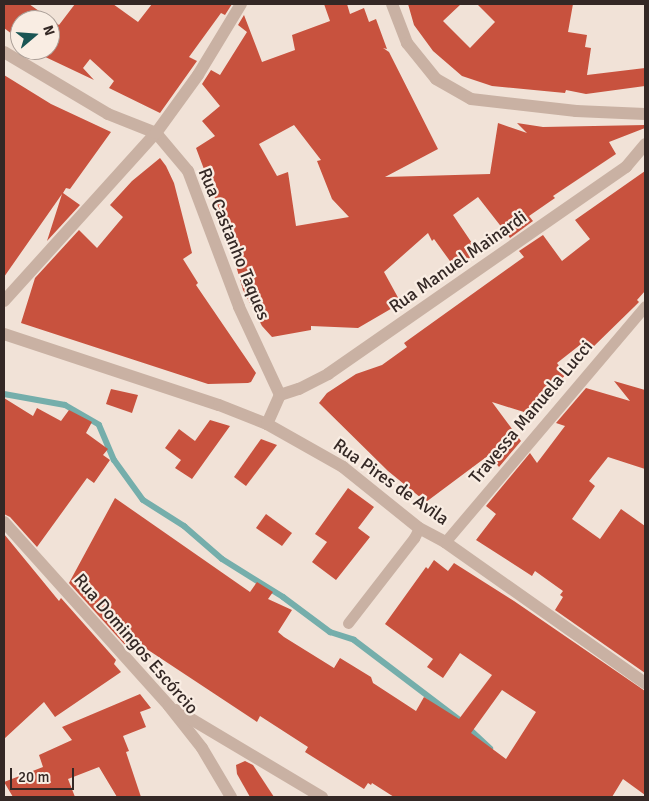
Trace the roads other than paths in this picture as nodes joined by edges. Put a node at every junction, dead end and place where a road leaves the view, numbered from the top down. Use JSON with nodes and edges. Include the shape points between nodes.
{"nodes":[{"id":1,"x":241,"y":4,"type":"edge"},
{"id":2,"x":392,"y":4,"type":"edge"},
{"id":3,"x":4,"y":52,"type":"edge"},
{"id":4,"x":645,"y":114,"type":"edge"},
{"id":5,"x":156,"y":133,"type":"junction"},
{"id":6,"x":645,"y":144,"type":"edge"},
{"id":7,"x":4,"y":301,"type":"edge"},
{"id":8,"x":645,"y":306,"type":"edge"},
{"id":9,"x":4,"y":334,"type":"edge"},
{"id":10,"x":280,"y":395,"type":"junction"},
{"id":11,"x":267,"y":424,"type":"junction"},
{"id":12,"x":4,"y":522,"type":"edge"},
{"id":13,"x":420,"y":528,"type":"junction"},
{"id":14,"x":445,"y":542,"type":"junction"},
{"id":15,"x":348,"y":623,"type":"dead end"},
{"id":16,"x":645,"y":683,"type":"edge"},
{"id":17,"x":169,"y":706,"type":"junction"},
{"id":18,"x":231,"y":797,"type":"edge"},
{"id":19,"x":322,"y":797,"type":"edge"}],
"edges":[{"from":1,"to":5,"type":"street","via":[[198,75]]},
{"from":2,"to":4,"type":"street","via":[[407,43],[436,79],[471,99]]},
{"from":3,"to":5,"type":"street","name":"Rua Castanho Taques","via":[[108,114]]},
{"from":5,"to":7,"type":"street"},
{"from":5,"to":10,"type":"street","name":"Rua Castanho Taques","via":[[188,171],[239,307]]},
{"from":6,"to":10,"type":"street","name":"Rua Manuel Mainardi","via":[[626,167],[328,374]]},
{"from":8,"to":14,"type":"lane","name":"Travessa Manuela Lucci"},
{"from":9,"to":11,"type":"street","name":"Rua Pires de Avila"},
{"from":10,"to":11,"type":"street"},
{"from":11,"to":13,"type":"street","name":"Rua Pires de Avila","via":[[343,467]]},
{"from":12,"to":17,"type":"street","name":"Rua Domingos Escórcio"},
{"from":13,"to":14,"type":"street","name":"Rua Pires de Avila"},
{"from":13,"to":15,"type":"lane"},
{"from":14,"to":16,"type":"street","name":"Rua Pires de Avila"},
{"from":17,"to":18,"type":"street","name":"Rua Domingos Escórcio","via":[[202,748]]},
{"from":17,"to":19,"type":"street"}]}
